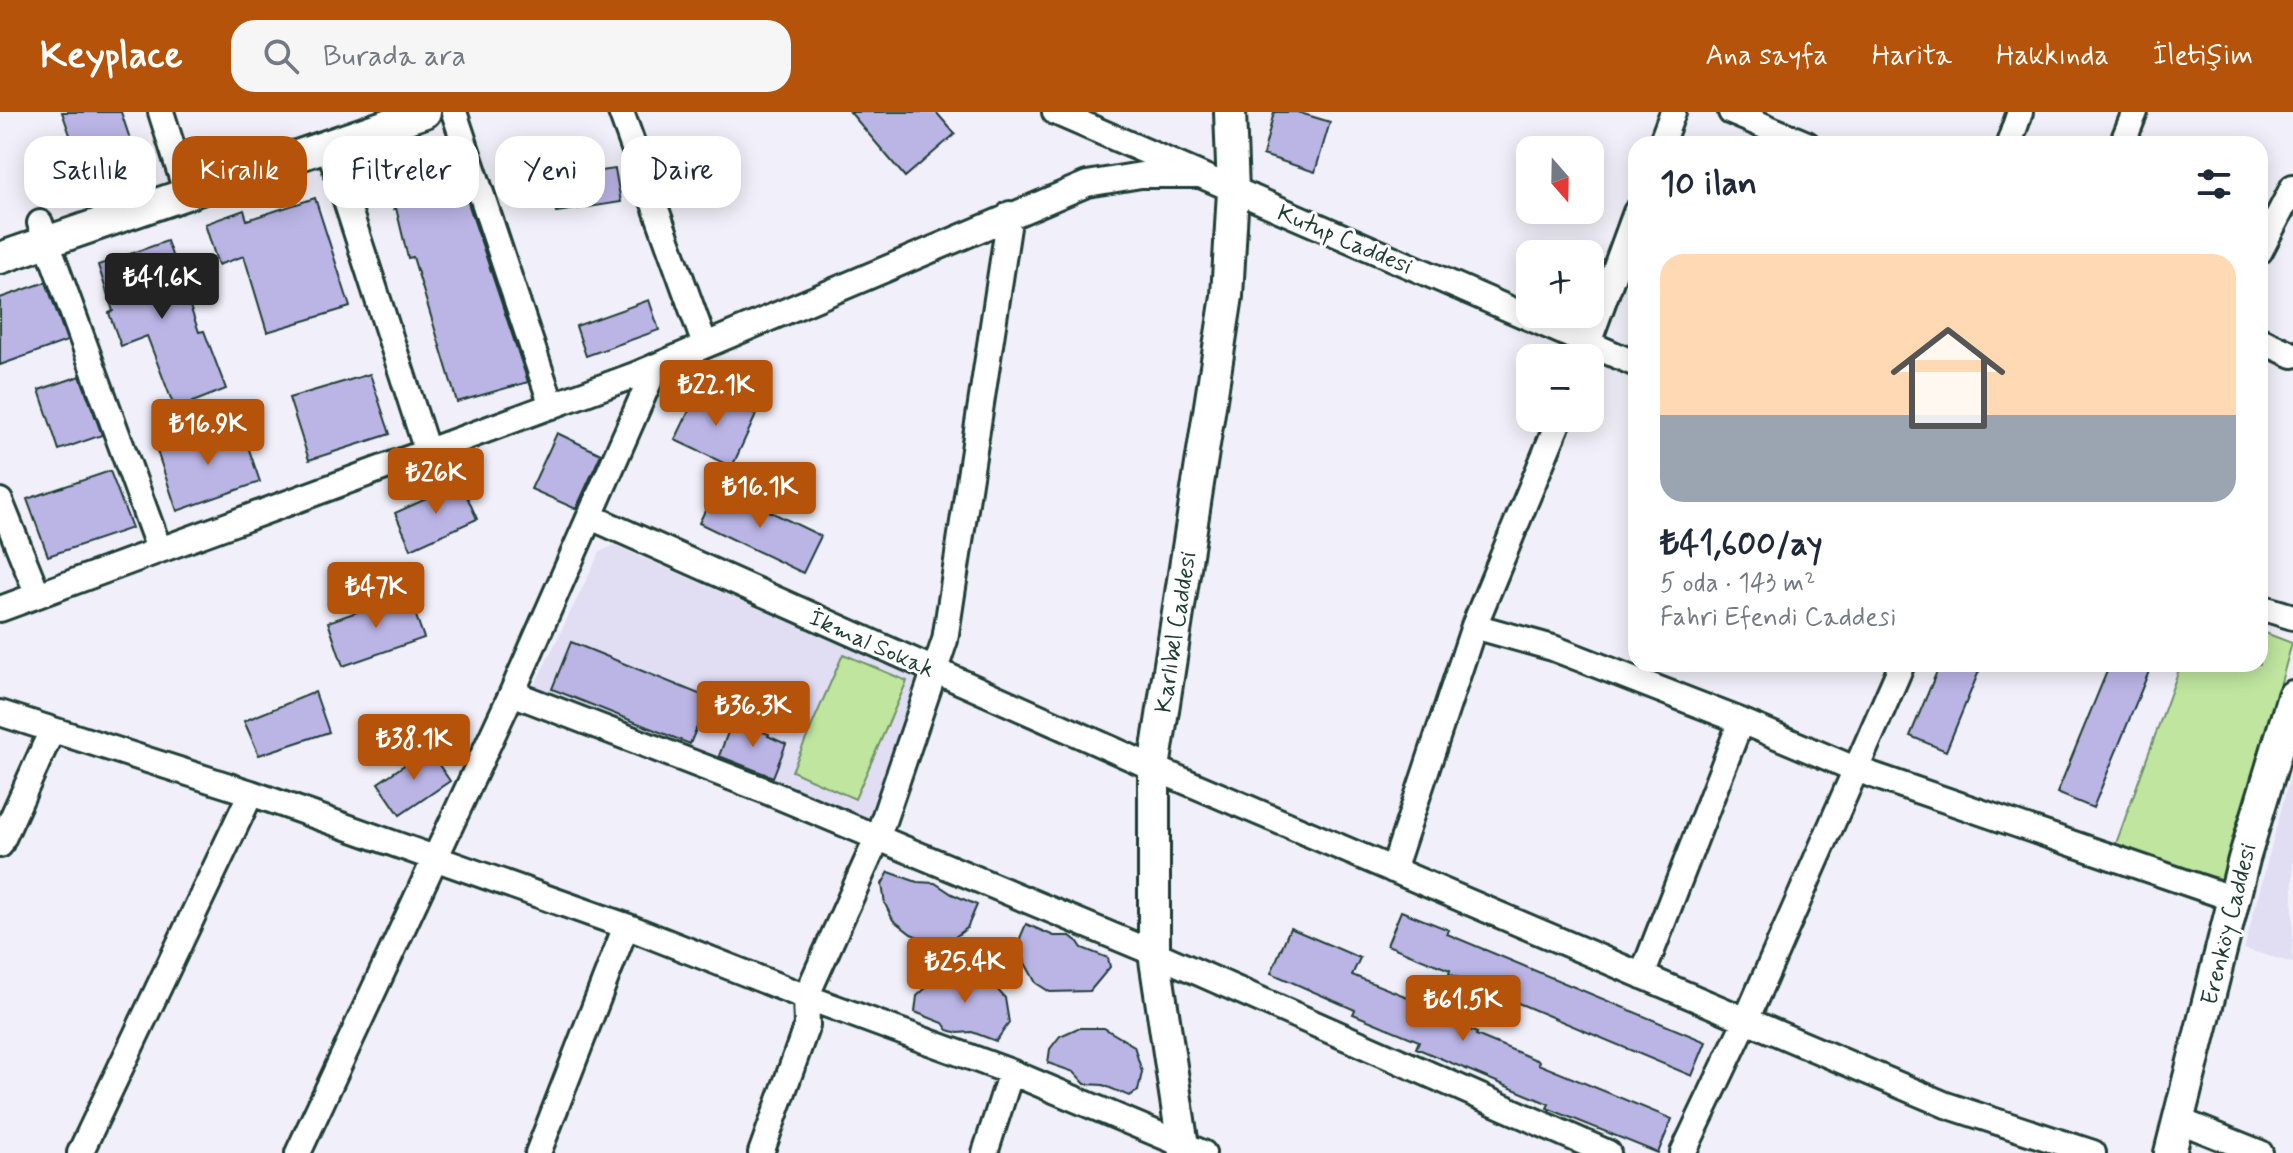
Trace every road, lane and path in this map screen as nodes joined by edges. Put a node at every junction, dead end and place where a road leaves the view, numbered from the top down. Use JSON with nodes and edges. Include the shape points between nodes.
{"nodes":[{"id":1,"x":161,"y":112,"type":"edge"},
{"id":2,"x":367,"y":112,"type":"edge"},
{"id":3,"x":425,"y":112,"type":"edge"},
{"id":4,"x":454,"y":112,"type":"edge"},
{"id":5,"x":621,"y":112,"type":"edge"},
{"id":6,"x":1055,"y":112,"type":"edge"},
{"id":7,"x":1230,"y":112,"type":"edge"},
{"id":8,"x":1673,"y":112,"type":"edge"},
{"id":9,"x":1731,"y":112,"type":"edge"},
{"id":10,"x":2020,"y":112,"type":"edge"},
{"id":11,"x":2135,"y":112,"type":"edge"},
{"id":12,"x":307,"y":136,"type":"edge"},
{"id":13,"x":354,"y":136,"type":"edge"},
{"id":14,"x":1664,"y":136,"type":"edge"},
{"id":15,"x":1788,"y":136,"type":"edge"},
{"id":16,"x":2012,"y":136,"type":"edge"},
{"id":17,"x":2125,"y":136,"type":"edge"},
{"id":18,"x":172,"y":147,"type":"edge"},
{"id":19,"x":1198,"y":175,"type":"junction"},
{"id":20,"x":2293,"y":187,"type":"edge"},
{"id":21,"x":172,"y":189,"type":"edge"},
{"id":22,"x":1233,"y":191,"type":"junction"},
{"id":23,"x":348,"y":208,"type":"edge"},
{"id":24,"x":1010,"y":214,"type":"junction"},
{"id":25,"x":44,"y":232,"type":"junction"},
{"id":26,"x":1628,"y":234,"type":"edge"},
{"id":27,"x":2268,"y":235,"type":"edge"},
{"id":28,"x":0,"y":236,"type":"edge"},
{"id":29,"x":0,"y":258,"type":"edge"},
{"id":30,"x":1570,"y":344,"type":"edge"},
{"id":31,"x":1588,"y":344,"type":"edge"},
{"id":32,"x":2268,"y":344,"type":"edge"},
{"id":33,"x":705,"y":345,"type":"junction"},
{"id":34,"x":2293,"y":355,"type":"edge"},
{"id":35,"x":1604,"y":356,"type":"edge"},
{"id":36,"x":1628,"y":362,"type":"edge"},
{"id":37,"x":656,"y":366,"type":"junction"},
{"id":38,"x":552,"y":406,"type":"junction"},
{"id":39,"x":1554,"y":432,"type":"edge"},
{"id":40,"x":427,"y":451,"type":"junction"},
{"id":41,"x":0,"y":501,"type":"edge"},
{"id":42,"x":591,"y":517,"type":"junction"},
{"id":43,"x":159,"y":549,"type":"junction"},
{"id":44,"x":38,"y":595,"type":"junction"},
{"id":45,"x":0,"y":609,"type":"edge"},
{"id":46,"x":2268,"y":609,"type":"edge"},
{"id":47,"x":2293,"y":617,"type":"edge"},
{"id":48,"x":1474,"y":626,"type":"junction"},
{"id":49,"x":933,"y":670,"type":"junction"},
{"id":50,"x":1898,"y":672,"type":"edge"},
{"id":51,"x":512,"y":693,"type":"junction"},
{"id":52,"x":2293,"y":696,"type":"edge"},
{"id":53,"x":0,"y":713,"type":"edge"},
{"id":54,"x":1741,"y":721,"type":"junction"},
{"id":55,"x":52,"y":730,"type":"junction"},
{"id":56,"x":1154,"y":768,"type":"junction"},
{"id":57,"x":1855,"y":769,"type":"junction"},
{"id":58,"x":251,"y":793,"type":"junction"},
{"id":59,"x":877,"y":839,"type":"junction"},
{"id":60,"x":0,"y":845,"type":"edge"},
{"id":61,"x":433,"y":857,"type":"junction"},
{"id":62,"x":1393,"y":870,"type":"junction"},
{"id":63,"x":2234,"y":899,"type":"junction"},
{"id":64,"x":626,"y":926,"type":"junction"},
{"id":65,"x":1154,"y":953,"type":"junction"},
{"id":66,"x":1642,"y":976,"type":"junction"},
{"id":67,"x":806,"y":997,"type":"junction"},
{"id":68,"x":1746,"y":1020,"type":"junction"},
{"id":69,"x":1011,"y":1072,"type":"junction"},
{"id":70,"x":2178,"y":1120,"type":"junction"},
{"id":71,"x":1191,"y":1150,"type":"edge"},
{"id":72,"x":80,"y":1153,"type":"edge"},
{"id":73,"x":298,"y":1153,"type":"edge"},
{"id":74,"x":538,"y":1153,"type":"edge"},
{"id":75,"x":761,"y":1153,"type":"edge"},
{"id":76,"x":985,"y":1153,"type":"edge"},
{"id":77,"x":1608,"y":1153,"type":"edge"},
{"id":78,"x":1683,"y":1153,"type":"edge"},
{"id":79,"x":2093,"y":1153,"type":"edge"},
{"id":80,"x":2170,"y":1153,"type":"edge"},
{"id":81,"x":2260,"y":1153,"type":"edge"}],
"edges":[{"from":1,"to":18,"type":"street"},
{"from":2,"to":12,"type":"street"},
{"from":3,"to":13,"type":"street"},
{"from":4,"to":38,"type":"street"},
{"from":5,"to":33,"type":"street"},
{"from":6,"to":19,"type":"street","name":"Kutup Caddesi"},
{"from":7,"to":22,"type":"street","name":"Karlıbel Caddesi"},
{"from":8,"to":14,"type":"street"},
{"from":9,"to":15,"type":"street"},
{"from":10,"to":16,"type":"street"},
{"from":11,"to":17,"type":"street"},
{"from":19,"to":22,"type":"street","name":"Kutup Caddesi"},
{"from":19,"to":24,"type":"street","via":[[1141,175],[1087,184]]},
{"from":20,"to":27,"type":"street"},
{"from":21,"to":25,"type":"street"},
{"from":22,"to":30,"type":"street","name":"Kutup Caddesi"},
{"from":22,"to":56,"type":"street","name":"Karlıbel Caddesi","via":[[1227,296]]},
{"from":23,"to":40,"type":"street"},
{"from":24,"to":33,"type":"street"},
{"from":24,"to":49,"type":"street","via":[[945,640]]},
{"from":25,"to":28,"type":"street"},
{"from":25,"to":29,"type":"street"},
{"from":25,"to":43,"type":"street"},
{"from":26,"to":31,"type":"street"},
{"from":32,"to":34,"type":"street"},
{"from":33,"to":37,"type":"street"},
{"from":35,"to":36,"type":"street","name":"Kutup Caddesi"},
{"from":37,"to":38,"type":"street"},
{"from":37,"to":42,"type":"street"},
{"from":38,"to":40,"type":"street"},
{"from":39,"to":48,"type":"street"},
{"from":40,"to":43,"type":"street"},
{"from":41,"to":44,"type":"street"},
{"from":42,"to":49,"type":"street","name":"İkmal Sokak"},
{"from":42,"to":51,"type":"street"},
{"from":43,"to":44,"type":"street"},
{"from":44,"to":45,"type":"street"},
{"from":46,"to":47,"type":"street"},
{"from":48,"to":54,"type":"street","via":[[1553,648]]},
{"from":48,"to":62,"type":"street"},
{"from":49,"to":56,"type":"street","name":"İkmal Sokak"},
{"from":49,"to":59,"type":"street"},
{"from":50,"to":57,"type":"street"},
{"from":51,"to":59,"type":"street"},
{"from":51,"to":61,"type":"street"},
{"from":52,"to":63,"type":"street","name":"Erenköy Caddesi"},
{"from":53,"to":55,"type":"street"},
{"from":54,"to":57,"type":"street"},
{"from":54,"to":66,"type":"street"},
{"from":55,"to":58,"type":"street"},
{"from":55,"to":60,"type":"street"},
{"from":56,"to":62,"type":"street","name":"İkmal Sokak"},
{"from":56,"to":65,"type":"street","name":"Karlıbel Caddesi"},
{"from":57,"to":63,"type":"street"},
{"from":57,"to":68,"type":"street"},
{"from":58,"to":61,"type":"street"},
{"from":58,"to":72,"type":"street"},
{"from":59,"to":65,"type":"street"},
{"from":59,"to":67,"type":"street"},
{"from":61,"to":64,"type":"street"},
{"from":61,"to":73,"type":"street"},
{"from":62,"to":66,"type":"street","name":"İkmal Sokak"},
{"from":63,"to":70,"type":"street","name":"Erenköy Caddesi"},
{"from":64,"to":67,"type":"street"},
{"from":64,"to":74,"type":"street"},
{"from":65,"to":71,"type":"street","name":"Karlıbel Caddesi"},
{"from":65,"to":77,"type":"street"},
{"from":66,"to":68,"type":"street","name":"İkmal Sokak"},
{"from":67,"to":69,"type":"street"},
{"from":67,"to":75,"type":"street","via":[[807,1025]]},
{"from":68,"to":78,"type":"street"},
{"from":68,"to":79,"type":"street","name":"İkmal Sokak","via":[[1946,1105]]},
{"from":69,"to":71,"type":"street"},
{"from":69,"to":76,"type":"street"},
{"from":70,"to":80,"type":"street","name":"Erenköy Caddesi"},
{"from":70,"to":81,"type":"street"}]}
